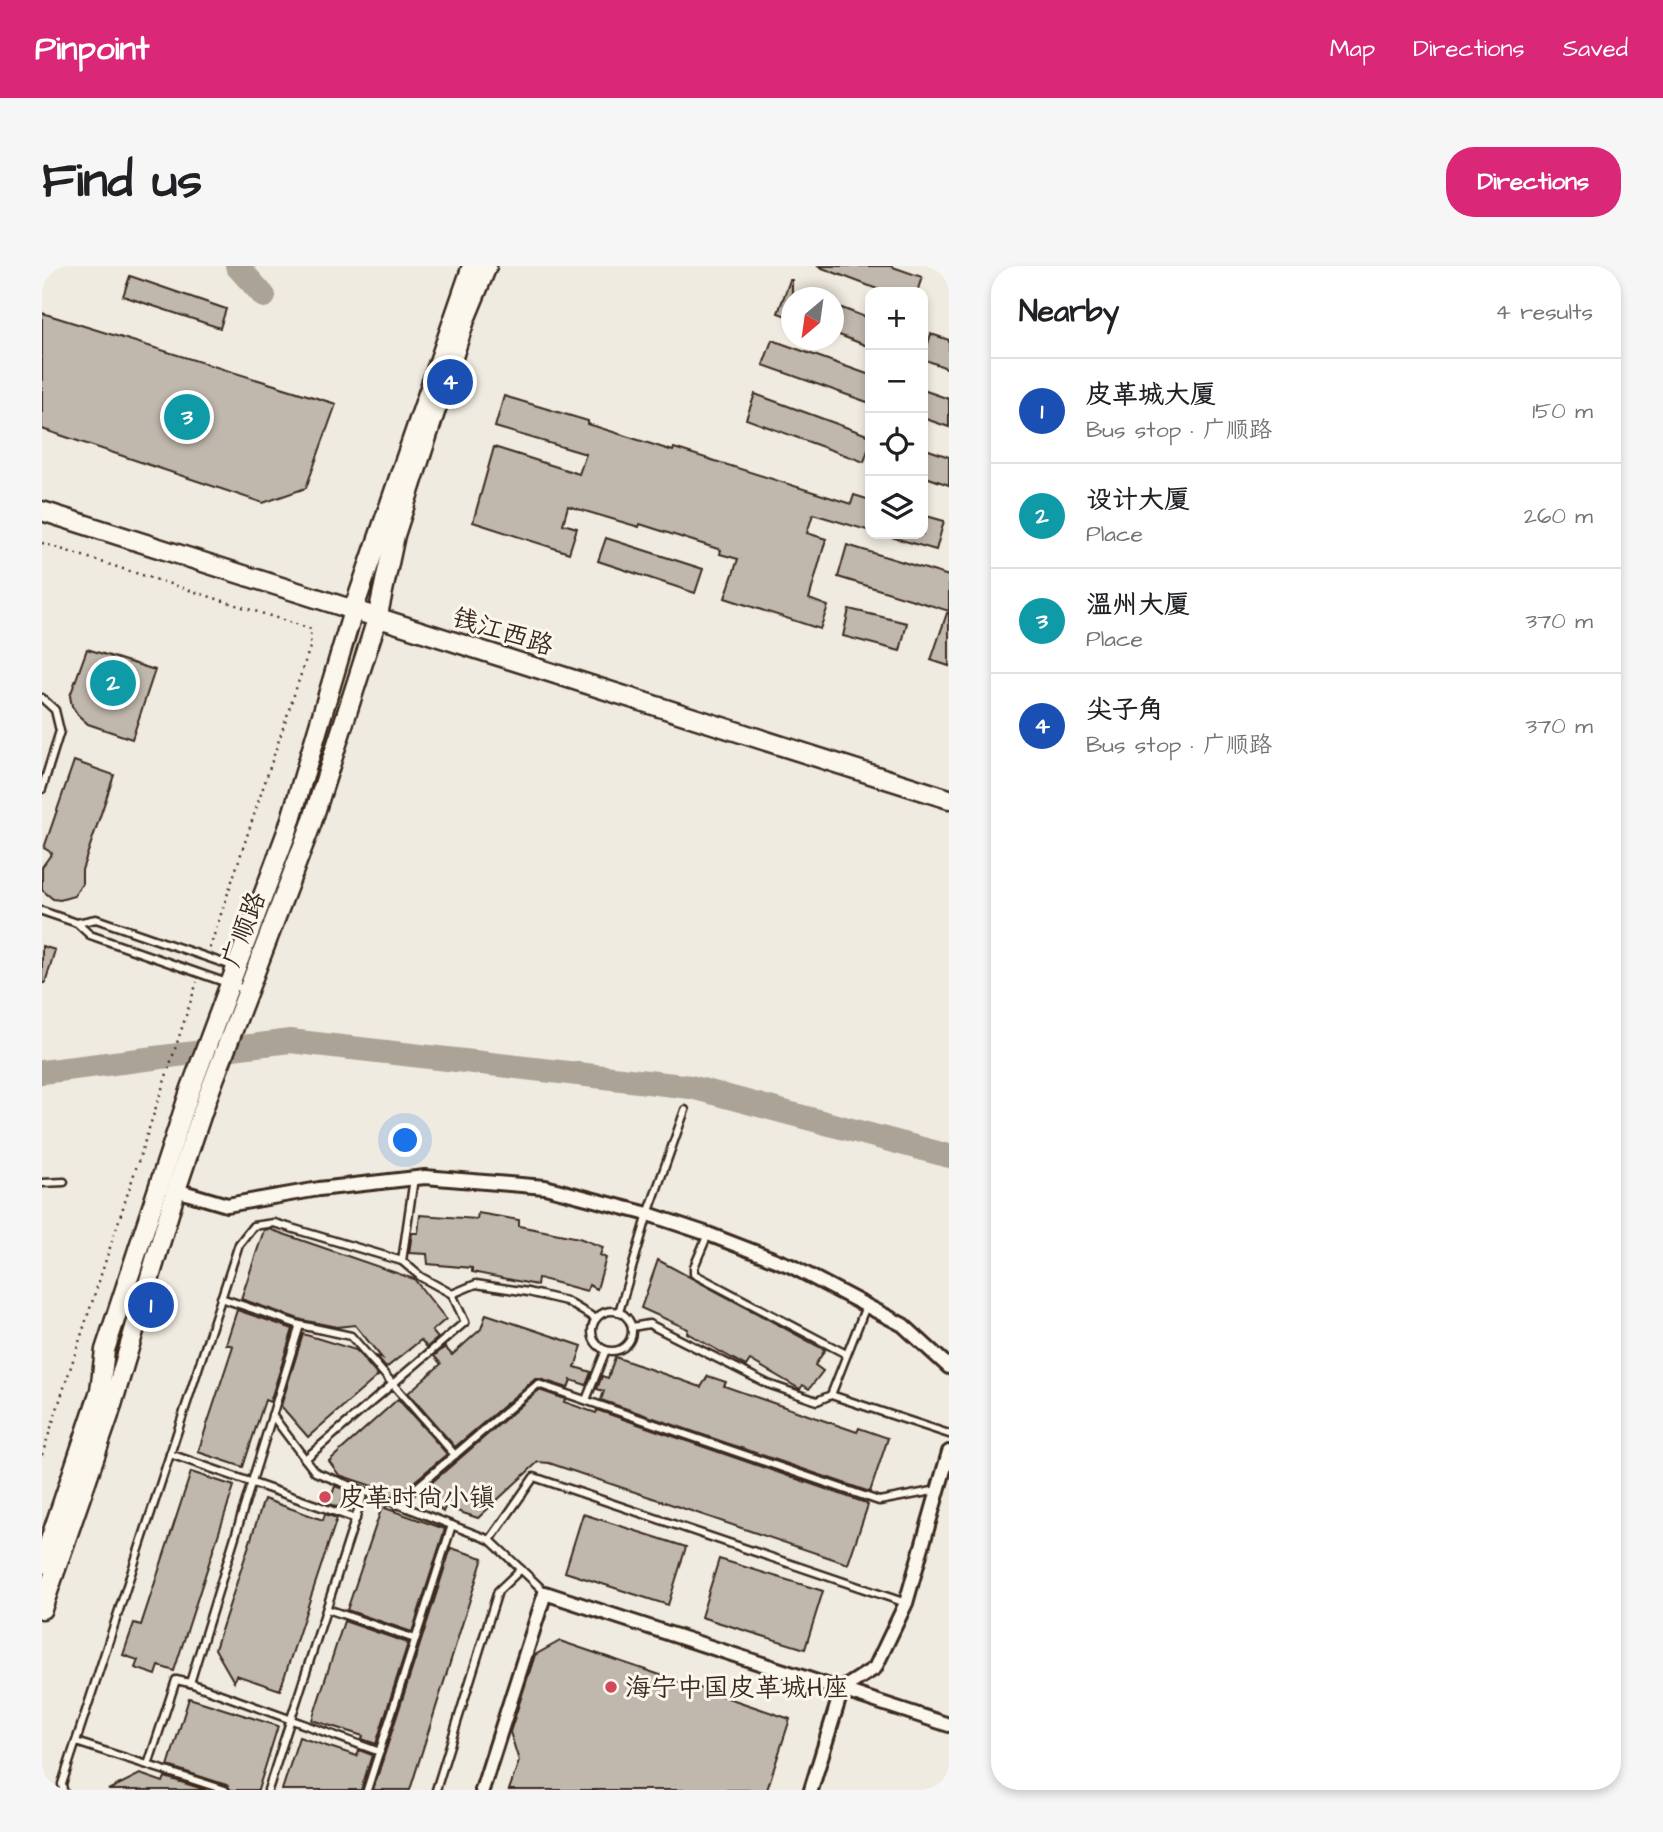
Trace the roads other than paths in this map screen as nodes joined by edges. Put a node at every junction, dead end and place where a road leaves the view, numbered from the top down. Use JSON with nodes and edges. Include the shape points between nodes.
{"nodes":[{"id":1,"x":472,"y":266,"type":"edge"},
{"id":2,"x":487,"y":266,"type":"edge"},
{"id":3,"x":42,"y":511,"type":"edge"},
{"id":4,"x":353,"y":611,"type":"junction"},
{"id":5,"x":377,"y":619,"type":"junction"},
{"id":6,"x":42,"y":698,"type":"edge"},
{"id":7,"x":42,"y":789,"type":"edge"},
{"id":8,"x":949,"y":799,"type":"edge"},
{"id":9,"x":42,"y":911,"type":"edge"},
{"id":10,"x":77,"y":923,"type":"junction"},
{"id":11,"x":232,"y":975,"type":"junction"},
{"id":12,"x":250,"y":982,"type":"junction"},
{"id":13,"x":685,"y":1110,"type":"dead end"},
{"id":14,"x":414,"y":1178,"type":"junction"},
{"id":15,"x":64,"y":1182,"type":"dead end"},
{"id":16,"x":42,"y":1183,"type":"edge"},
{"id":17,"x":176,"y":1190,"type":"junction"},
{"id":18,"x":648,"y":1214,"type":"junction"},
{"id":19,"x":708,"y":1234,"type":"junction"},
{"id":20,"x":402,"y":1261,"type":"junction"},
{"id":21,"x":452,"y":1294,"type":"junction"},
{"id":22,"x":221,"y":1298,"type":"junction"},
{"id":23,"x":866,"y":1306,"type":"junction"},
{"id":24,"x":619,"y":1312,"type":"junction"},
{"id":25,"x":596,"y":1319,"type":"junction"},
{"id":26,"x":300,"y":1325,"type":"junction"},
{"id":27,"x":632,"y":1327,"type":"junction"},
{"id":28,"x":606,"y":1350,"type":"junction"},
{"id":29,"x":846,"y":1354,"type":"junction"},
{"id":30,"x":949,"y":1367,"type":"edge"},
{"id":31,"x":394,"y":1383,"type":"junction"},
{"id":32,"x":831,"y":1395,"type":"junction"},
{"id":33,"x":586,"y":1400,"type":"junction"},
{"id":34,"x":272,"y":1415,"type":"junction"},
{"id":35,"x":949,"y":1434,"type":"edge"},
{"id":36,"x":949,"y":1452,"type":"edge"},
{"id":37,"x":170,"y":1454,"type":"junction"},
{"id":38,"x":455,"y":1455,"type":"junction"},
{"id":39,"x":305,"y":1459,"type":"junction"},
{"id":40,"x":252,"y":1480,"type":"junction"},
{"id":41,"x":938,"y":1490,"type":"junction"},
{"id":42,"x":364,"y":1493,"type":"junction"},
{"id":43,"x":396,"y":1504,"type":"junction"},
{"id":44,"x":356,"y":1519,"type":"junction"},
{"id":45,"x":452,"y":1525,"type":"junction"},
{"id":46,"x":491,"y":1540,"type":"junction"},
{"id":47,"x":42,"y":1564,"type":"edge"},
{"id":48,"x":521,"y":1569,"type":"junction"},
{"id":49,"x":545,"y":1592,"type":"junction"},
{"id":50,"x":906,"y":1602,"type":"junction"},
{"id":51,"x":42,"y":1609,"type":"edge"},
{"id":52,"x":327,"y":1609,"type":"junction"},
{"id":53,"x":415,"y":1639,"type":"junction"},
{"id":54,"x":190,"y":1683,"type":"junction"},
{"id":55,"x":842,"y":1689,"type":"junction"},
{"id":56,"x":291,"y":1720,"type":"junction"},
{"id":57,"x":949,"y":1725,"type":"edge"},
{"id":58,"x":76,"y":1742,"type":"junction"},
{"id":59,"x":380,"y":1752,"type":"junction"},
{"id":60,"x":148,"y":1765,"type":"junction"},
{"id":61,"x":63,"y":1790,"type":"edge"},
{"id":62,"x":225,"y":1790,"type":"edge"},
{"id":63,"x":268,"y":1790,"type":"edge"},
{"id":64,"x":367,"y":1790,"type":"edge"},
{"id":65,"x":436,"y":1790,"type":"edge"},
{"id":66,"x":482,"y":1790,"type":"edge"},
{"id":67,"x":811,"y":1790,"type":"edge"}],
"edges":[{"from":1,"to":4,"type":"main road","name":"广顺路"},
{"from":2,"to":5,"type":"main road","name":"广顺路","via":[[395,535]]},
{"from":3,"to":4,"type":"main road","name":"钱江西路"},
{"from":4,"to":5,"type":"main road","name":"钱江西路"},
{"from":4,"to":11,"type":"main road","name":"广顺路","via":[[288,829]]},
{"from":5,"to":8,"type":"main road","name":"钱江西路"},
{"from":5,"to":12,"type":"main road","name":"广顺路","via":[[311,825]]},
{"from":6,"to":7,"type":"lane","via":[[55,710],[60,731]]},
{"from":9,"to":10,"type":"lane"},
{"from":10,"to":11,"type":"lane","via":[[90,935],[200,973]]},
{"from":10,"to":11,"type":"lane","via":[[96,919],[206,957]]},
{"from":11,"to":12,"type":"lane"},
{"from":11,"to":12,"type":"lane"},
{"from":11,"to":47,"type":"main road","name":"广顺路","via":[[105,1350],[100,1391]]},
{"from":12,"to":17,"type":"main road","name":"广顺路"},
{"from":13,"to":18,"type":"lane"},
{"from":14,"to":17,"type":"street","via":[[227,1205]]},
{"from":14,"to":18,"type":"street","via":[[545,1188]]},
{"from":14,"to":20,"type":"lane"},
{"from":15,"to":16,"type":"lane"},
{"from":17,"to":51,"type":"main road","name":"广顺路","via":[[108,1415]]},
{"from":18,"to":19,"type":"street"},
{"from":18,"to":24,"type":"lane"},
{"from":19,"to":23,"type":"street","via":[[791,1266]]},
{"from":19,"to":29,"type":"lane","via":[[694,1274]]},
{"from":20,"to":21,"type":"lane"},
{"from":20,"to":22,"type":"lane","via":[[274,1223],[253,1226],[239,1244]]},
{"from":21,"to":25,"type":"lane","via":[[476,1284],[528,1292],[566,1301]]},
{"from":21,"to":31,"type":"lane","via":[[466,1322]]},
{"from":22,"to":26,"type":"lane"},
{"from":22,"to":37,"type":"lane"},
{"from":23,"to":29,"type":"lane"},
{"from":23,"to":30,"type":"street","via":[[902,1325]]},
{"from":24,"to":25,"type":"lane","via":[[606,1312]]},
{"from":24,"to":27,"type":"lane"},
{"from":25,"to":28,"type":"lane","via":[[593,1337]]},
{"from":26,"to":31,"type":"lane","via":[[351,1336]]},
{"from":26,"to":34,"type":"lane"},
{"from":27,"to":28,"type":"lane","via":[[625,1346]]},
{"from":27,"to":32,"type":"lane","via":[[649,1324],[768,1384],[817,1401]]},
{"from":28,"to":33,"type":"lane"},
{"from":29,"to":32,"type":"lane"},
{"from":31,"to":38,"type":"lane"},
{"from":31,"to":39,"type":"lane"},
{"from":32,"to":35,"type":"lane"},
{"from":33,"to":38,"type":"lane","via":[[538,1384]]},
{"from":33,"to":41,"type":"lane","via":[[879,1501]]},
{"from":34,"to":39,"type":"lane"},
{"from":34,"to":40,"type":"lane"},
{"from":36,"to":41,"type":"street"},
{"from":37,"to":40,"type":"lane"},
{"from":37,"to":58,"type":"lane"},
{"from":38,"to":43,"type":"lane"},
{"from":39,"to":42,"type":"lane","via":[[315,1472]]},
{"from":40,"to":44,"type":"lane"},
{"from":40,"to":54,"type":"lane"},
{"from":41,"to":50,"type":"street"},
{"from":42,"to":43,"type":"lane"},
{"from":42,"to":44,"type":"lane"},
{"from":43,"to":45,"type":"lane"},
{"from":44,"to":52,"type":"lane"},
{"from":45,"to":46,"type":"lane"},
{"from":45,"to":53,"type":"lane"},
{"from":46,"to":48,"type":"lane"},
{"from":46,"to":50,"type":"lane","via":[[534,1477]]},
{"from":48,"to":49,"type":"lane"},
{"from":48,"to":65,"type":"lane","via":[[498,1591]]},
{"from":49,"to":55,"type":"street"},
{"from":49,"to":66,"type":"street"},
{"from":50,"to":55,"type":"street","via":[[876,1668]]},
{"from":52,"to":53,"type":"lane"},
{"from":52,"to":56,"type":"lane"},
{"from":53,"to":59,"type":"lane"},
{"from":54,"to":56,"type":"lane"},
{"from":54,"to":60,"type":"lane","via":[[176,1679]]},
{"from":55,"to":57,"type":"street"},
{"from":55,"to":67,"type":"street"},
{"from":56,"to":59,"type":"lane"},
{"from":56,"to":63,"type":"lane"},
{"from":58,"to":60,"type":"lane"},
{"from":58,"to":61,"type":"lane"},
{"from":59,"to":64,"type":"lane"},
{"from":60,"to":62,"type":"lane"}]}
